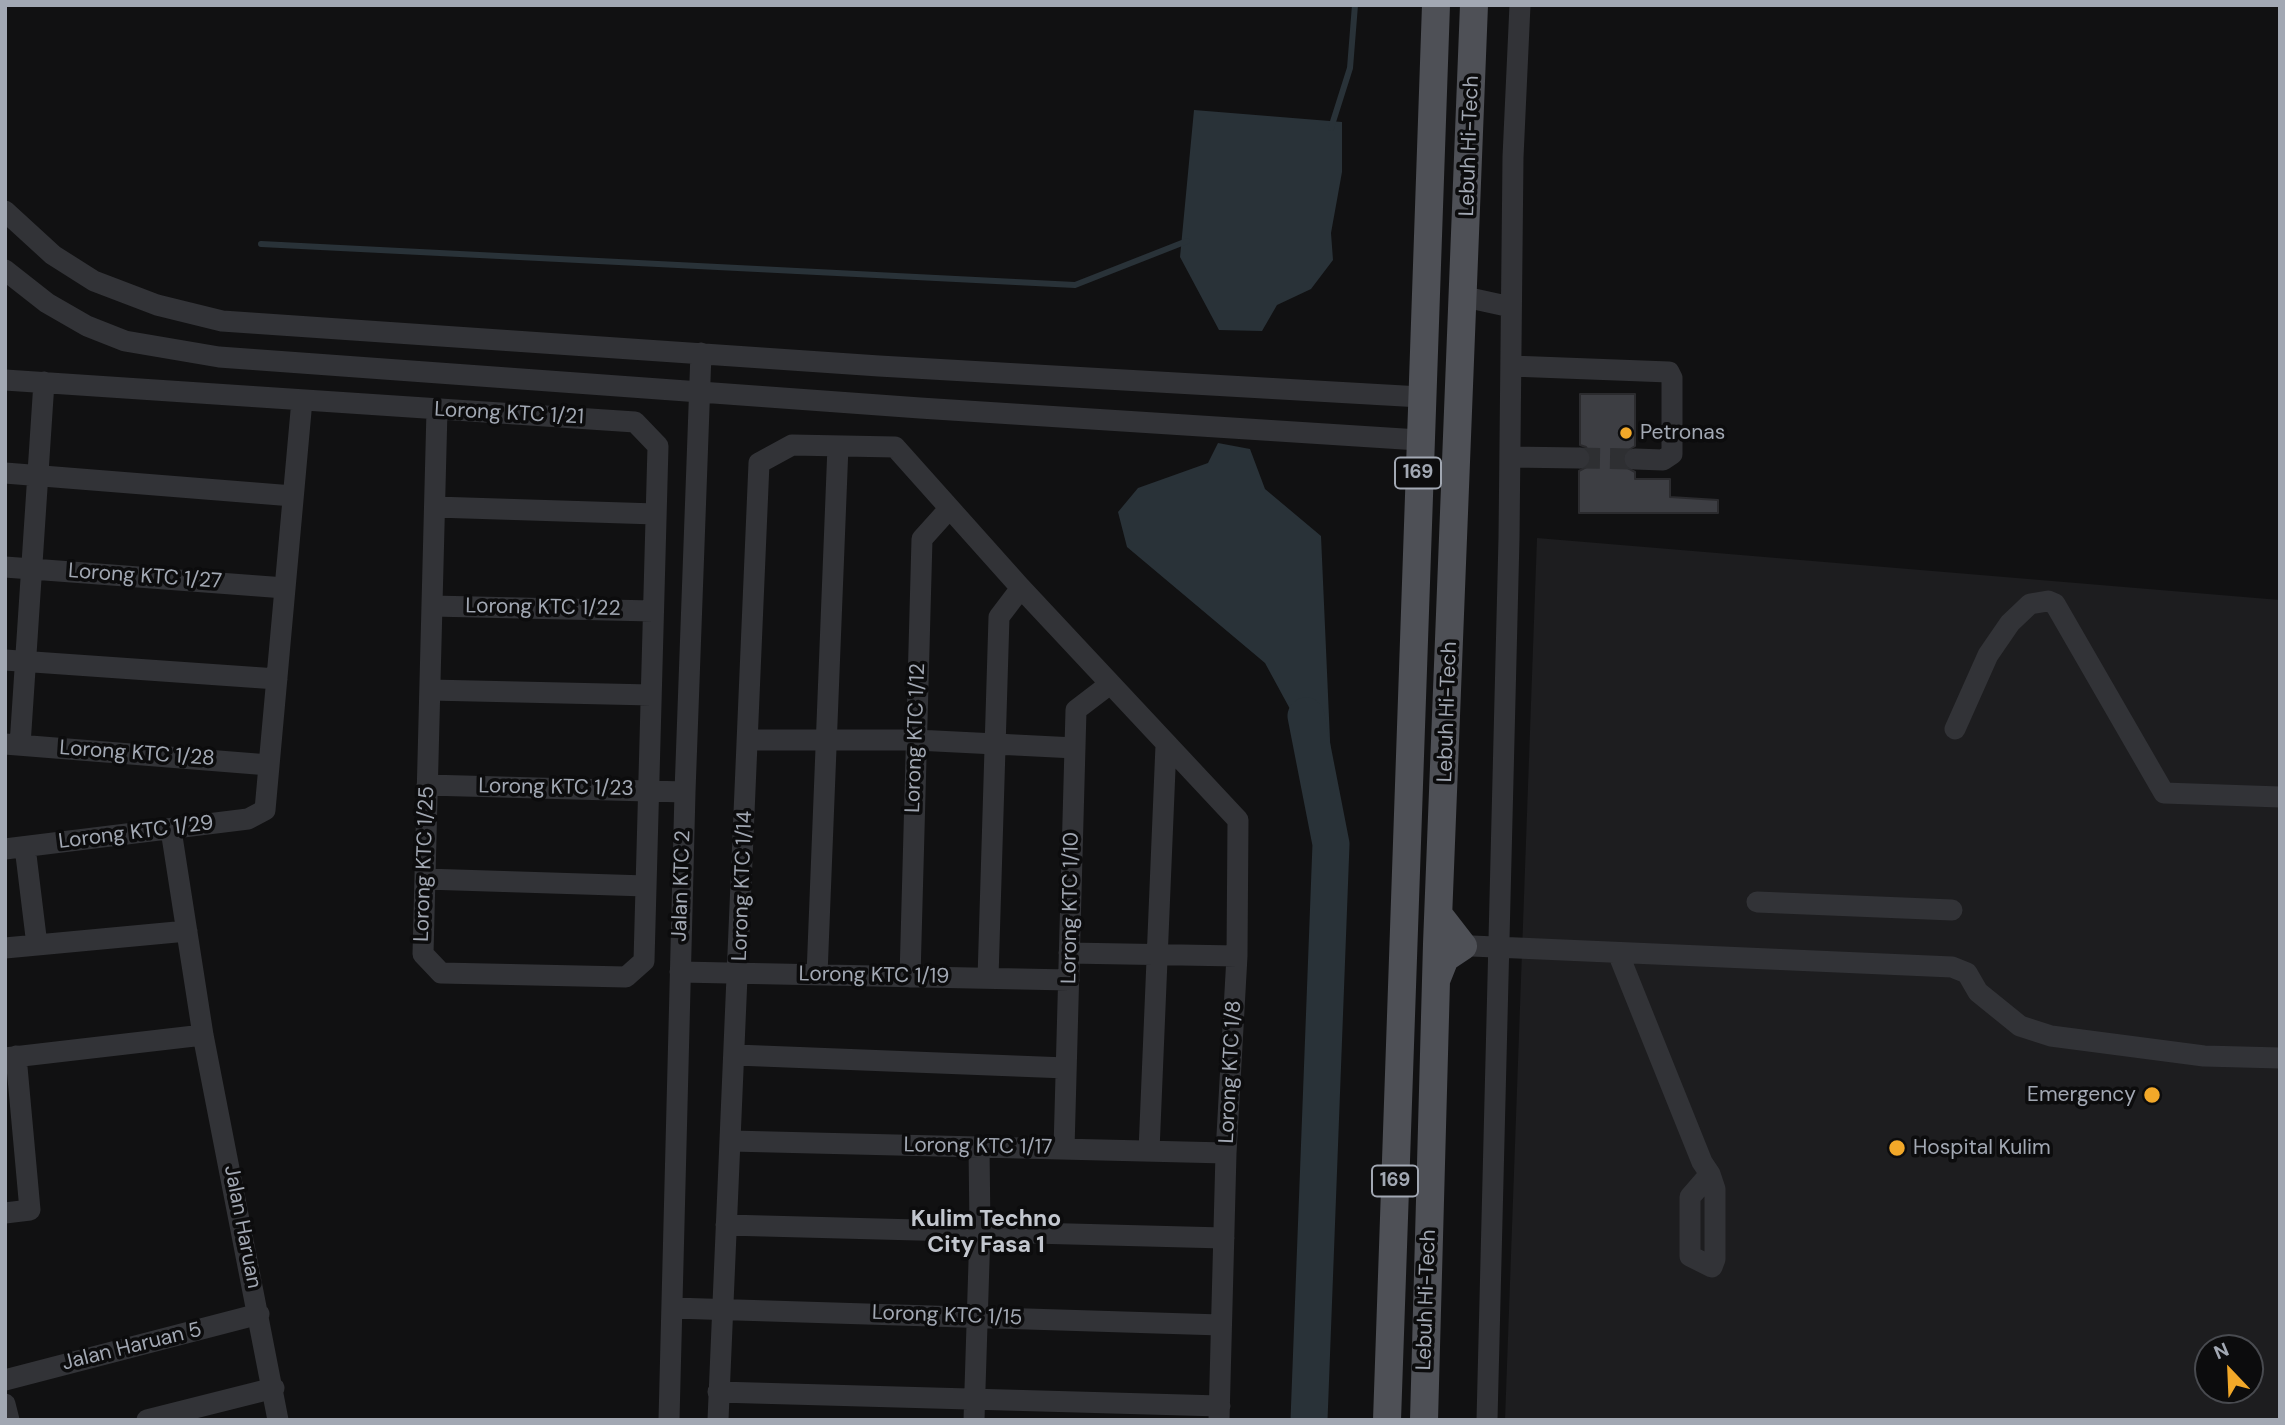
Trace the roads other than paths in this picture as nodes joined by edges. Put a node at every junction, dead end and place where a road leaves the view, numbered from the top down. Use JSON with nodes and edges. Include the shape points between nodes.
{"nodes":[{"id":1,"x":1436,"y":5,"type":"edge"},
{"id":2,"x":1474,"y":5,"type":"edge"},
{"id":3,"x":1520,"y":5,"type":"edge"},
{"id":4,"x":5,"y":211,"type":"edge"},
{"id":5,"x":5,"y":270,"type":"edge"},
{"id":6,"x":1465,"y":297,"type":"junction"},
{"id":7,"x":1511,"y":307,"type":"junction"},
{"id":8,"x":701,"y":353,"type":"junction"},
{"id":9,"x":1511,"y":366,"type":"junction"},
{"id":10,"x":5,"y":380,"type":"edge"},
{"id":11,"x":44,"y":382,"type":"junction"},
{"id":12,"x":699,"y":391,"type":"junction"},
{"id":13,"x":1421,"y":397,"type":"junction"},
{"id":14,"x":302,"y":400,"type":"junction"},
{"id":15,"x":437,"y":410,"type":"junction"},
{"id":16,"x":1419,"y":439,"type":"junction"},
{"id":17,"x":838,"y":446,"type":"junction"},
{"id":18,"x":1510,"y":457,"type":"junction"},
{"id":19,"x":1580,"y":458,"type":"tunnel mouth"},
{"id":20,"x":1635,"y":459,"type":"tunnel mouth"},
{"id":21,"x":5,"y":473,"type":"edge"},
{"id":22,"x":38,"y":475,"type":"junction"},
{"id":23,"x":293,"y":496,"type":"junction"},
{"id":24,"x":435,"y":507,"type":"junction"},
{"id":25,"x":949,"y":509,"type":"junction"},
{"id":26,"x":656,"y":514,"type":"junction"},
{"id":27,"x":5,"y":567,"type":"edge"},
{"id":28,"x":32,"y":569,"type":"junction"},
{"id":29,"x":285,"y":588,"type":"junction"},
{"id":30,"x":1021,"y":588,"type":"junction"},
{"id":31,"x":432,"y":606,"type":"junction"},
{"id":32,"x":653,"y":611,"type":"junction"},
{"id":33,"x":15,"y":661,"type":"edge"},
{"id":34,"x":277,"y":679,"type":"junction"},
{"id":35,"x":1110,"y":684,"type":"junction"},
{"id":36,"x":430,"y":690,"type":"junction"},
{"id":37,"x":651,"y":695,"type":"junction"},
{"id":38,"x":1955,"y":729,"type":"dead end"},
{"id":39,"x":749,"y":740,"type":"junction"},
{"id":40,"x":916,"y":740,"type":"junction"},
{"id":41,"x":826,"y":743,"type":"junction"},
{"id":42,"x":13,"y":744,"type":"edge"},
{"id":43,"x":995,"y":745,"type":"junction"},
{"id":44,"x":1166,"y":745,"type":"junction"},
{"id":45,"x":1075,"y":748,"type":"junction"},
{"id":46,"x":269,"y":765,"type":"junction"},
{"id":47,"x":427,"y":785,"type":"junction"},
{"id":48,"x":648,"y":790,"type":"junction"},
{"id":49,"x":685,"y":792,"type":"junction"},
{"id":50,"x":2280,"y":797,"type":"edge"},
{"id":51,"x":171,"y":830,"type":"junction"},
{"id":52,"x":15,"y":848,"type":"edge"},
{"id":53,"x":425,"y":879,"type":"junction"},
{"id":54,"x":646,"y":886,"type":"junction"},
{"id":55,"x":1757,"y":902,"type":"dead end"},
{"id":56,"x":1952,"y":910,"type":"dead end"},
{"id":57,"x":187,"y":931,"type":"junction"},
{"id":58,"x":1403,"y":941,"type":"junction"},
{"id":59,"x":37,"y":945,"type":"junction"},
{"id":60,"x":1450,"y":945,"type":"junction"},
{"id":61,"x":5,"y":948,"type":"edge"},
{"id":62,"x":1498,"y":948,"type":"junction"},
{"id":63,"x":1157,"y":952,"type":"junction"},
{"id":64,"x":1069,"y":953,"type":"junction"},
{"id":65,"x":1618,"y":953,"type":"junction"},
{"id":66,"x":1237,"y":956,"type":"junction"},
{"id":67,"x":680,"y":972,"type":"junction"},
{"id":68,"x":739,"y":973,"type":"junction"},
{"id":69,"x":817,"y":975,"type":"junction"},
{"id":70,"x":910,"y":977,"type":"junction"},
{"id":71,"x":988,"y":978,"type":"junction"},
{"id":72,"x":1069,"y":980,"type":"junction"},
{"id":73,"x":203,"y":1035,"type":"junction"},
{"id":74,"x":736,"y":1055,"type":"junction"},
{"id":75,"x":10,"y":1057,"type":"edge"},
{"id":76,"x":2280,"y":1058,"type":"edge"},
{"id":77,"x":1066,"y":1068,"type":"junction"},
{"id":78,"x":15,"y":1133,"type":"edge"},
{"id":79,"x":731,"y":1140,"type":"junction"},
{"id":80,"x":979,"y":1147,"type":"junction"},
{"id":81,"x":1064,"y":1149,"type":"junction"},
{"id":82,"x":1149,"y":1151,"type":"junction"},
{"id":83,"x":1226,"y":1153,"type":"junction"},
{"id":84,"x":1710,"y":1174,"type":"dead end"},
{"id":85,"x":5,"y":1213,"type":"edge"},
{"id":86,"x":726,"y":1225,"type":"junction"},
{"id":87,"x":980,"y":1230,"type":"junction"},
{"id":88,"x":1224,"y":1238,"type":"junction"},
{"id":89,"x":673,"y":1308,"type":"junction"},
{"id":90,"x":722,"y":1309,"type":"junction"},
{"id":91,"x":260,"y":1314,"type":"junction"},
{"id":92,"x":976,"y":1317,"type":"junction"},
{"id":93,"x":1221,"y":1325,"type":"junction"},
{"id":94,"x":5,"y":1380,"type":"edge"},
{"id":95,"x":274,"y":1388,"type":"junction"},
{"id":96,"x":718,"y":1392,"type":"junction"},
{"id":97,"x":5,"y":1404,"type":"edge"},
{"id":98,"x":974,"y":1410,"type":"edge"},
{"id":99,"x":1220,"y":1413,"type":"edge"},
{"id":100,"x":9,"y":1420,"type":"edge"},
{"id":101,"x":147,"y":1420,"type":"edge"},
{"id":102,"x":278,"y":1420,"type":"edge"},
{"id":103,"x":669,"y":1420,"type":"edge"},
{"id":104,"x":718,"y":1420,"type":"edge"},
{"id":105,"x":1387,"y":1420,"type":"edge"},
{"id":106,"x":1424,"y":1420,"type":"edge"},
{"id":107,"x":1487,"y":1420,"type":"edge"}],
"edges":[{"from":1,"to":13,"type":"main road","name":"Lebuh Hi-Tech","number":"169"},
{"from":2,"to":6,"type":"main road","name":"Lebuh Hi-Tech","number":"169"},
{"from":3,"to":7,"type":"street"},
{"from":4,"to":8,"type":"street","via":[[53,255],[94,281],[157,305],[222,321]]},
{"from":5,"to":12,"type":"street","via":[[47,303],[125,341],[232,358]]},
{"from":6,"to":7,"type":"street"},
{"from":6,"to":60,"type":"main road","name":"Lebuh Hi-Tech","number":"169","via":[[1439,915]]},
{"from":7,"to":9,"type":"street"},
{"from":8,"to":12,"type":"street","name":"Jalan KTC 2"},
{"from":8,"to":13,"type":"street"},
{"from":9,"to":18,"type":"street"},
{"from":9,"to":20,"type":"street","via":[[1669,372],[1672,454],[1663,460]]},
{"from":10,"to":11,"type":"street","name":"Lorong KTC 1/21"},
{"from":11,"to":14,"type":"street","name":"Lorong KTC 1/21"},
{"from":11,"to":22,"type":"street"},
{"from":12,"to":16,"type":"street"},
{"from":12,"to":49,"type":"street","name":"Jalan KTC 2"},
{"from":13,"to":16,"type":"main road","name":"Lebuh Hi-Tech","number":"169"},
{"from":14,"to":15,"type":"street","name":"Lorong KTC 1/21"},
{"from":14,"to":23,"type":"street"},
{"from":15,"to":24,"type":"street","name":"Lorong KTC 1/25"},
{"from":15,"to":26,"type":"street","name":"Lorong KTC 1/21","via":[[635,422],[658,446]]},
{"from":16,"to":58,"type":"main road","name":"Lebuh Hi-Tech","number":"169"},
{"from":17,"to":25,"type":"street","via":[[895,447]]},
{"from":17,"to":39,"type":"street","name":"Lorong KTC 1/14","via":[[792,445],[759,463]]},
{"from":17,"to":41,"type":"street"},
{"from":18,"to":19,"type":"street"},
{"from":18,"to":62,"type":"street"},
{"from":21,"to":22,"type":"street"},
{"from":22,"to":23,"type":"street"},
{"from":22,"to":28,"type":"street"},
{"from":23,"to":29,"type":"street"},
{"from":24,"to":26,"type":"street"},
{"from":24,"to":31,"type":"street","name":"Lorong KTC 1/25"},
{"from":25,"to":30,"type":"street"},
{"from":25,"to":40,"type":"street","name":"Lorong KTC 1/12","via":[[922,540]]},
{"from":26,"to":32,"type":"street","name":"Lorong KTC 1/21"},
{"from":27,"to":28,"type":"street","name":"Lorong KTC 1/27"},
{"from":28,"to":29,"type":"street","name":"Lorong KTC 1/27"},
{"from":28,"to":33,"type":"street"},
{"from":29,"to":34,"type":"street"},
{"from":30,"to":35,"type":"street"},
{"from":30,"to":43,"type":"street","via":[[999,617]]},
{"from":31,"to":32,"type":"street","name":"Lorong KTC 1/22"},
{"from":31,"to":36,"type":"street","name":"Lorong KTC 1/25"},
{"from":32,"to":37,"type":"street","name":"Lorong KTC 1/21"},
{"from":33,"to":34,"type":"street"},
{"from":33,"to":42,"type":"street"},
{"from":34,"to":46,"type":"street"},
{"from":35,"to":44,"type":"street"},
{"from":35,"to":45,"type":"street","name":"Lorong KTC 1/10","via":[[1076,710]]},
{"from":36,"to":37,"type":"street"},
{"from":36,"to":47,"type":"street","name":"Lorong KTC 1/25"},
{"from":37,"to":48,"type":"street","name":"Lorong KTC 1/21"},
{"from":38,"to":50,"type":"street","via":[[1988,655],[2010,623],[2030,604],[2048,601],[2055,604],[2165,793]]},
{"from":39,"to":41,"type":"street"},
{"from":39,"to":68,"type":"street","name":"Lorong KTC 1/14"},
{"from":40,"to":41,"type":"street"},
{"from":40,"to":43,"type":"street"},
{"from":40,"to":70,"type":"street","name":"Lorong KTC 1/12"},
{"from":41,"to":69,"type":"street"},
{"from":42,"to":46,"type":"street","name":"Lorong KTC 1/28"},
{"from":43,"to":45,"type":"street"},
{"from":43,"to":71,"type":"street"},
{"from":44,"to":63,"type":"street"},
{"from":44,"to":66,"type":"street","name":"Lorong KTC 1/8","via":[[1238,820]]},
{"from":45,"to":64,"type":"street","name":"Lorong KTC 1/10"},
{"from":46,"to":51,"type":"street","name":"Lorong KTC 1/29","via":[[265,810],[248,819]]},
{"from":47,"to":48,"type":"street","name":"Lorong KTC 1/23"},
{"from":47,"to":53,"type":"street","name":"Lorong KTC 1/25"},
{"from":48,"to":49,"type":"street","name":"Lorong KTC 1/23"},
{"from":48,"to":54,"type":"street","name":"Lorong KTC 1/25"},
{"from":49,"to":67,"type":"street","name":"Jalan KTC 2"},
{"from":51,"to":52,"type":"street","name":"Lorong KTC 1/29"},
{"from":51,"to":57,"type":"street","name":"Jalan Haruan"},
{"from":52,"to":59,"type":"street"},
{"from":53,"to":54,"type":"street"},
{"from":53,"to":54,"type":"street","name":"Lorong KTC 1/25","via":[[423,954],[441,974],[626,977],[644,961]]},
{"from":55,"to":56,"type":"street"},
{"from":57,"to":59,"type":"street"},
{"from":57,"to":73,"type":"street","name":"Jalan Haruan"},
{"from":58,"to":60,"type":"main road"},
{"from":58,"to":105,"type":"main road","name":"Lebuh Hi-Tech","number":"169"},
{"from":59,"to":61,"type":"street"},
{"from":60,"to":62,"type":"street"},
{"from":60,"to":106,"type":"main road","name":"Lebuh Hi-Tech","number":"169","via":[[1437,978]]},
{"from":62,"to":65,"type":"street"},
{"from":62,"to":107,"type":"street"},
{"from":63,"to":64,"type":"street"},
{"from":63,"to":66,"type":"street"},
{"from":63,"to":82,"type":"street"},
{"from":64,"to":72,"type":"street","name":"Lorong KTC 1/10"},
{"from":65,"to":76,"type":"street","via":[[1952,967],[1967,973],[1978,992],[2011,1020],[2051,1036],[2204,1056]]},
{"from":65,"to":84,"type":"street"},
{"from":66,"to":83,"type":"street","name":"Lorong KTC 1/8"},
{"from":67,"to":68,"type":"street","name":"Lorong KTC 1/19"},
{"from":67,"to":89,"type":"street","name":"Jalan KTC 2"},
{"from":68,"to":69,"type":"street","name":"Lorong KTC 1/19"},
{"from":68,"to":74,"type":"street","name":"Lorong KTC 1/14"},
{"from":69,"to":70,"type":"street","name":"Lorong KTC 1/19"},
{"from":70,"to":71,"type":"street","name":"Lorong KTC 1/19"},
{"from":71,"to":72,"type":"street","name":"Lorong KTC 1/19"},
{"from":72,"to":77,"type":"street","name":"Lorong KTC 1/10"},
{"from":73,"to":75,"type":"street"},
{"from":73,"to":91,"type":"street","name":"Jalan Haruan"},
{"from":74,"to":77,"type":"street"},
{"from":74,"to":79,"type":"street","name":"Lorong KTC 1/14"},
{"from":75,"to":78,"type":"street"},
{"from":77,"to":81,"type":"street","name":"Lorong KTC 1/10"},
{"from":78,"to":85,"type":"street","via":[[30,1210]]},
{"from":79,"to":80,"type":"street","name":"Lorong KTC 1/17"},
{"from":79,"to":86,"type":"street","name":"Lorong KTC 1/14"},
{"from":80,"to":81,"type":"street","name":"Lorong KTC 1/17"},
{"from":80,"to":87,"type":"street"},
{"from":81,"to":82,"type":"street","name":"Lorong KTC 1/17"},
{"from":82,"to":83,"type":"street","name":"Lorong KTC 1/17"},
{"from":83,"to":88,"type":"street","name":"Lorong KTC 1/8"},
{"from":86,"to":87,"type":"street"},
{"from":86,"to":90,"type":"street","name":"Lorong KTC 1/14"},
{"from":87,"to":88,"type":"street"},
{"from":87,"to":92,"type":"street"},
{"from":88,"to":93,"type":"street","name":"Lorong KTC 1/8"},
{"from":89,"to":90,"type":"street","name":"Lorong KTC 1/15"},
{"from":89,"to":103,"type":"street","name":"Jalan KTC 2"},
{"from":90,"to":92,"type":"street","name":"Lorong KTC 1/15"},
{"from":90,"to":96,"type":"street","name":"Lorong KTC 1/14"},
{"from":91,"to":94,"type":"street","name":"Jalan Haruan 5"},
{"from":91,"to":95,"type":"street","name":"Jalan Haruan"},
{"from":92,"to":93,"type":"street","name":"Lorong KTC 1/15"},
{"from":92,"to":98,"type":"street"},
{"from":93,"to":99,"type":"street","name":"Lorong KTC 1/8"},
{"from":95,"to":101,"type":"street"},
{"from":95,"to":102,"type":"street","name":"Jalan Haruan"},
{"from":96,"to":98,"type":"street"},
{"from":96,"to":104,"type":"street","name":"Lorong KTC 1/14"},
{"from":97,"to":100,"type":"street"},
{"from":98,"to":99,"type":"street"}]}
